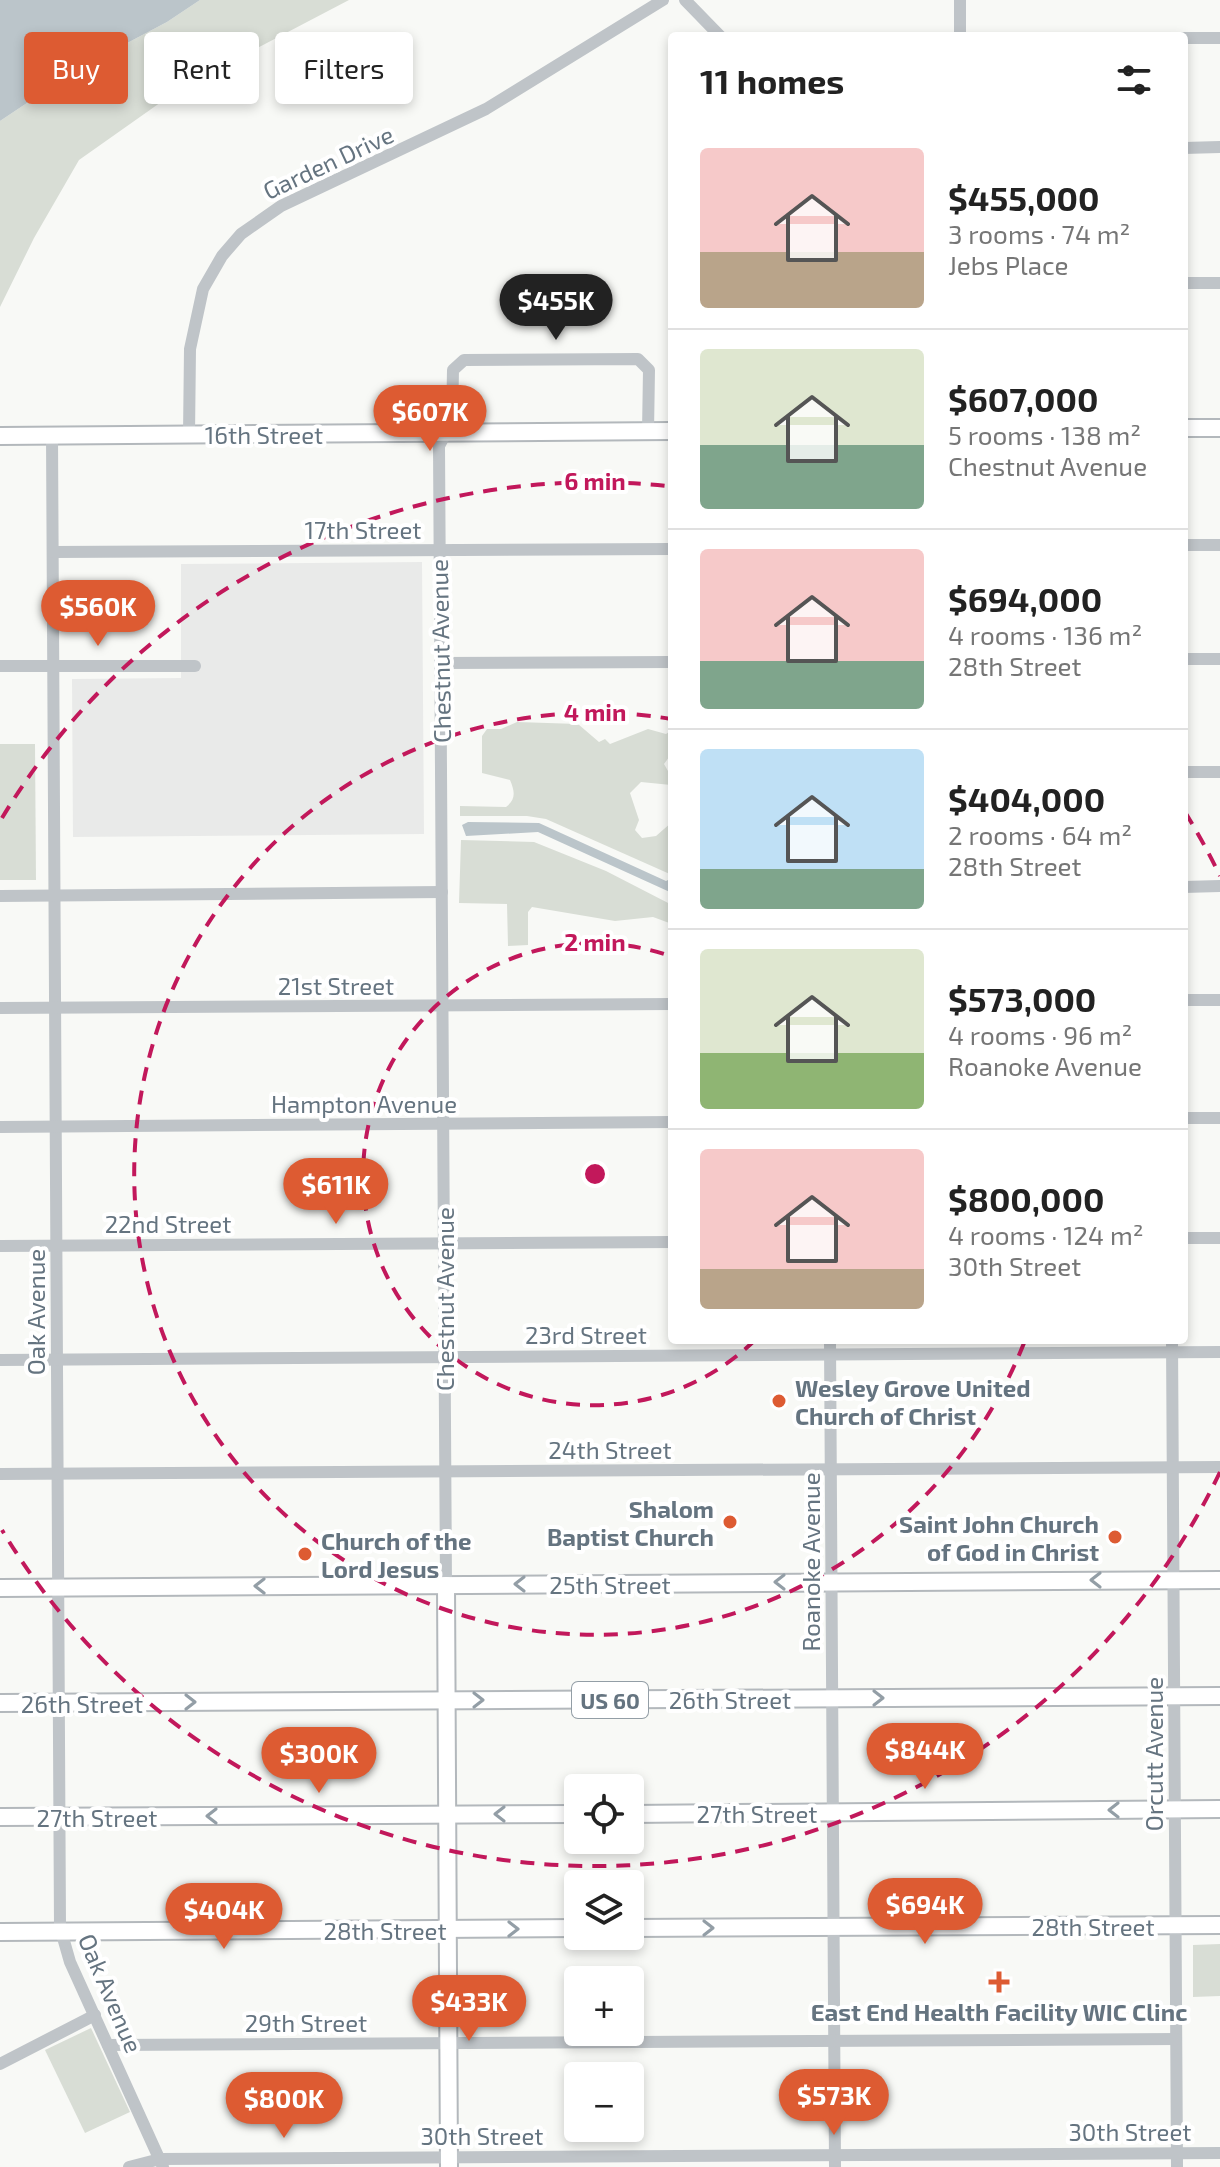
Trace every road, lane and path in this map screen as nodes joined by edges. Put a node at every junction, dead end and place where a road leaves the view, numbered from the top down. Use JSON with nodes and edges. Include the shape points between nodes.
{"nodes":[{"id":1,"x":663,"y":0,"type":"edge"},
{"id":2,"x":685,"y":0,"type":"edge"},
{"id":3,"x":960,"y":0,"type":"edge"},
{"id":4,"x":716,"y":32,"type":"edge"},
{"id":5,"x":960,"y":32,"type":"edge"},
{"id":6,"x":1188,"y":38,"type":"edge"},
{"id":7,"x":1220,"y":38,"type":"edge"},
{"id":8,"x":1220,"y":147,"type":"edge"},
{"id":9,"x":1188,"y":148,"type":"edge"},
{"id":10,"x":1188,"y":283,"type":"edge"},
{"id":11,"x":1220,"y":283,"type":"edge"},
{"id":12,"x":1188,"y":428,"type":"edge"},
{"id":13,"x":1220,"y":428,"type":"edge"},
{"id":14,"x":668,"y":431,"type":"edge"},
{"id":15,"x":648,"y":432,"type":"junction"},
{"id":16,"x":445,"y":433,"type":"junction"},
{"id":17,"x":189,"y":435,"type":"junction"},
{"id":18,"x":0,"y":436,"type":"edge"},
{"id":19,"x":52,"y":436,"type":"junction"},
{"id":20,"x":1188,"y":545,"type":"edge"},
{"id":21,"x":1220,"y":545,"type":"edge"},
{"id":22,"x":668,"y":549,"type":"edge"},
{"id":23,"x":439,"y":550,"type":"junction"},
{"id":24,"x":53,"y":552,"type":"junction"},
{"id":25,"x":1188,"y":659,"type":"edge"},
{"id":26,"x":1220,"y":659,"type":"edge"},
{"id":27,"x":668,"y":662,"type":"edge"},
{"id":28,"x":440,"y":663,"type":"junction"},
{"id":29,"x":0,"y":666,"type":"edge"},
{"id":30,"x":53,"y":666,"type":"junction"},
{"id":31,"x":195,"y":666,"type":"dead end"},
{"id":32,"x":1188,"y":772,"type":"edge"},
{"id":33,"x":1220,"y":772,"type":"edge"},
{"id":34,"x":1220,"y":886,"type":"edge"},
{"id":35,"x":1188,"y":887,"type":"edge"},
{"id":36,"x":442,"y":892,"type":"junction"},
{"id":37,"x":55,"y":895,"type":"junction"},
{"id":38,"x":0,"y":896,"type":"edge"},
{"id":39,"x":1188,"y":1000,"type":"edge"},
{"id":40,"x":1220,"y":1000,"type":"edge"},
{"id":41,"x":668,"y":1004,"type":"edge"},
{"id":42,"x":442,"y":1006,"type":"junction"},
{"id":43,"x":0,"y":1008,"type":"edge"},
{"id":44,"x":55,"y":1009,"type":"junction"},
{"id":45,"x":1188,"y":1118,"type":"edge"},
{"id":46,"x":1220,"y":1118,"type":"edge"},
{"id":47,"x":668,"y":1122,"type":"edge"},
{"id":48,"x":442,"y":1125,"type":"junction"},
{"id":49,"x":0,"y":1127,"type":"edge"},
{"id":50,"x":55,"y":1127,"type":"junction"},
{"id":51,"x":1188,"y":1238,"type":"edge"},
{"id":52,"x":1220,"y":1238,"type":"edge"},
{"id":53,"x":668,"y":1242,"type":"edge"},
{"id":54,"x":444,"y":1244,"type":"junction"},
{"id":55,"x":56,"y":1245,"type":"junction"},
{"id":56,"x":0,"y":1246,"type":"edge"},
{"id":57,"x":830,"y":1344,"type":"edge"},
{"id":58,"x":1172,"y":1346,"type":"edge"},
{"id":59,"x":1220,"y":1352,"type":"edge"},
{"id":60,"x":830,"y":1355,"type":"junction"},
{"id":61,"x":444,"y":1357,"type":"junction"},
{"id":62,"x":57,"y":1359,"type":"junction"},
{"id":63,"x":0,"y":1360,"type":"edge"},
{"id":64,"x":1172,"y":1467,"type":"junction"},
{"id":65,"x":1220,"y":1467,"type":"edge"},
{"id":66,"x":832,"y":1470,"type":"junction"},
{"id":67,"x":446,"y":1472,"type":"junction"},
{"id":68,"x":0,"y":1474,"type":"edge"},
{"id":69,"x":58,"y":1474,"type":"junction"},
{"id":70,"x":1174,"y":1580,"type":"junction"},
{"id":71,"x":1220,"y":1580,"type":"edge"},
{"id":72,"x":832,"y":1582,"type":"junction"},
{"id":73,"x":446,"y":1585,"type":"junction"},
{"id":74,"x":0,"y":1588,"type":"edge"},
{"id":75,"x":59,"y":1588,"type":"junction"},
{"id":76,"x":1174,"y":1696,"type":"junction"},
{"id":77,"x":1220,"y":1696,"type":"edge"},
{"id":78,"x":833,"y":1698,"type":"junction"},
{"id":79,"x":447,"y":1701,"type":"junction"},
{"id":80,"x":0,"y":1703,"type":"edge"},
{"id":81,"x":60,"y":1703,"type":"junction"},
{"id":82,"x":1220,"y":1809,"type":"edge"},
{"id":83,"x":1176,"y":1810,"type":"junction"},
{"id":84,"x":834,"y":1812,"type":"junction"},
{"id":85,"x":564,"y":1814,"type":"edge"},
{"id":86,"x":644,"y":1814,"type":"edge"},
{"id":87,"x":447,"y":1815,"type":"junction"},
{"id":88,"x":0,"y":1817,"type":"edge"},
{"id":89,"x":60,"y":1817,"type":"junction"},
{"id":90,"x":1176,"y":1925,"type":"junction"},
{"id":91,"x":1220,"y":1925,"type":"edge"},
{"id":92,"x":834,"y":1927,"type":"junction"},
{"id":93,"x":564,"y":1928,"type":"edge"},
{"id":94,"x":644,"y":1928,"type":"edge"},
{"id":95,"x":448,"y":1929,"type":"junction"},
{"id":96,"x":0,"y":1932,"type":"edge"},
{"id":97,"x":61,"y":1932,"type":"junction"},
{"id":98,"x":95,"y":2015,"type":"junction"},
{"id":99,"x":1176,"y":2039,"type":"junction"},
{"id":100,"x":835,"y":2041,"type":"junction"},
{"id":101,"x":449,"y":2043,"type":"junction"},
{"id":102,"x":108,"y":2045,"type":"junction"},
{"id":103,"x":0,"y":2064,"type":"edge"},
{"id":104,"x":1177,"y":2153,"type":"junction"},
{"id":105,"x":1220,"y":2153,"type":"edge"},
{"id":106,"x":835,"y":2161,"type":"edge"},
{"id":107,"x":449,"y":2162,"type":"edge"},
{"id":108,"x":162,"y":2163,"type":"edge"},
{"id":109,"x":129,"y":2167,"type":"edge"},
{"id":110,"x":1177,"y":2167,"type":"edge"}],
"edges":[{"from":1,"to":17,"type":"street","name":"Garden Drive","via":[[486,109],[281,206],[241,234],[203,289],[190,349]]},
{"from":2,"to":4,"type":"street"},
{"from":3,"to":5,"type":"street"},
{"from":6,"to":7,"type":"street"},
{"from":8,"to":9,"type":"street"},
{"from":10,"to":11,"type":"street"},
{"from":12,"to":13,"type":"main road"},
{"from":14,"to":15,"type":"main road","name":"16th Street"},
{"from":15,"to":16,"type":"main road","name":"16th Street"},
{"from":15,"to":16,"type":"street","name":"Chestnut Avenue","via":[[649,370],[643,361],[464,360],[453,370],[452,422]]},
{"from":16,"to":17,"type":"main road","name":"16th Street"},
{"from":16,"to":23,"type":"street","name":"Chestnut Avenue","via":[[439,446]]},
{"from":17,"to":19,"type":"main road","name":"16th Street"},
{"from":18,"to":19,"type":"main road","name":"16th Street"},
{"from":19,"to":24,"type":"street","name":"Oak Avenue"},
{"from":20,"to":21,"type":"street"},
{"from":22,"to":23,"type":"street","name":"17th Street"},
{"from":23,"to":24,"type":"street","name":"17th Street"},
{"from":23,"to":28,"type":"street","name":"Chestnut Avenue"},
{"from":24,"to":30,"type":"street","name":"Oak Avenue"},
{"from":25,"to":26,"type":"street"},
{"from":27,"to":28,"type":"street"},
{"from":28,"to":36,"type":"street","name":"Chestnut Avenue"},
{"from":29,"to":30,"type":"street"},
{"from":30,"to":31,"type":"street"},
{"from":30,"to":37,"type":"street","name":"Oak Avenue"},
{"from":32,"to":33,"type":"street"},
{"from":34,"to":35,"type":"street"},
{"from":36,"to":37,"type":"street"},
{"from":36,"to":42,"type":"street","name":"Chestnut Avenue"},
{"from":37,"to":38,"type":"street"},
{"from":37,"to":44,"type":"street","name":"Oak Avenue"},
{"from":39,"to":40,"type":"street"},
{"from":41,"to":42,"type":"street","name":"21st Street"},
{"from":42,"to":44,"type":"street","name":"21st Street"},
{"from":42,"to":48,"type":"street","name":"Chestnut Avenue"},
{"from":43,"to":44,"type":"street","name":"21st Street"},
{"from":44,"to":50,"type":"street","name":"Oak Avenue"},
{"from":45,"to":46,"type":"street"},
{"from":47,"to":48,"type":"street","name":"Hampton Avenue"},
{"from":48,"to":50,"type":"street","name":"Hampton Avenue"},
{"from":48,"to":54,"type":"street","name":"Chestnut Avenue"},
{"from":49,"to":50,"type":"street","name":"Hampton Avenue"},
{"from":50,"to":55,"type":"street","name":"Oak Avenue"},
{"from":51,"to":52,"type":"street"},
{"from":53,"to":54,"type":"street","name":"22nd Street"},
{"from":54,"to":55,"type":"street","name":"22nd Street"},
{"from":54,"to":61,"type":"street","name":"Chestnut Avenue"},
{"from":55,"to":56,"type":"street","name":"22nd Street"},
{"from":55,"to":62,"type":"street","name":"Oak Avenue"},
{"from":57,"to":60,"type":"street","name":"Roanoke Avenue"},
{"from":58,"to":59,"type":"street","name":"23rd Street"},
{"from":58,"to":60,"type":"street","name":"23rd Street"},
{"from":58,"to":64,"type":"street","name":"Orcutt Avenue"},
{"from":60,"to":61,"type":"street","name":"23rd Street"},
{"from":60,"to":66,"type":"street","name":"Roanoke Avenue"},
{"from":61,"to":62,"type":"street","name":"23rd Street"},
{"from":61,"to":67,"type":"street","name":"Chestnut Avenue"},
{"from":62,"to":63,"type":"street","name":"23rd Street"},
{"from":62,"to":69,"type":"street","name":"Oak Avenue"},
{"from":64,"to":65,"type":"street","name":"24th Street"},
{"from":64,"to":66,"type":"street","name":"24th Street"},
{"from":64,"to":70,"type":"street","name":"Orcutt Avenue"},
{"from":66,"to":67,"type":"street","name":"24th Street"},
{"from":66,"to":72,"type":"street","name":"Roanoke Avenue"},
{"from":67,"to":69,"type":"street","name":"24th Street"},
{"from":67,"to":73,"type":"street","name":"Chestnut Avenue"},
{"from":68,"to":69,"type":"street","name":"24th Street"},
{"from":69,"to":75,"type":"street","name":"Oak Avenue"},
{"from":70,"to":71,"type":"main road","name":"25th Street"},
{"from":70,"to":72,"type":"main road","name":"25th Street","one_way":true},
{"from":70,"to":76,"type":"street","name":"Orcutt Avenue"},
{"from":72,"to":73,"type":"main road","name":"25th Street","one_way":true},
{"from":72,"to":78,"type":"street","name":"Roanoke Avenue"},
{"from":73,"to":75,"type":"main road","name":"25th Street","one_way":true},
{"from":73,"to":79,"type":"main road","name":"Chestnut Avenue"},
{"from":74,"to":75,"type":"main road","name":"25th Street"},
{"from":75,"to":81,"type":"street","name":"Oak Avenue"},
{"from":76,"to":77,"type":"main road","name":"26th Street","number":"US 60"},
{"from":78,"to":76,"type":"main road","name":"26th Street","number":"US 60","one_way":true},
{"from":76,"to":83,"type":"street","name":"Orcutt Avenue"},
{"from":79,"to":78,"type":"main road","name":"26th Street","number":"US 60","one_way":true},
{"from":78,"to":84,"type":"street","name":"Roanoke Avenue"},
{"from":81,"to":79,"type":"main road","name":"26th Street","number":"US 60","one_way":true},
{"from":79,"to":87,"type":"main road","name":"Chestnut Avenue"},
{"from":80,"to":81,"type":"main road","name":"26th Street","number":"US 60"},
{"from":81,"to":89,"type":"street","name":"Oak Avenue"},
{"from":82,"to":83,"type":"main road","name":"27th Street"},
{"from":83,"to":84,"type":"main road","name":"27th Street","one_way":true},
{"from":83,"to":90,"type":"street","name":"Orcutt Avenue"},
{"from":84,"to":86,"type":"main road","name":"27th Street"},
{"from":84,"to":92,"type":"street","name":"Roanoke Avenue"},
{"from":85,"to":87,"type":"main road","name":"27th Street","one_way":true},
{"from":87,"to":89,"type":"main road","name":"27th Street","one_way":true},
{"from":87,"to":95,"type":"main road","name":"Chestnut Avenue"},
{"from":88,"to":89,"type":"main road","name":"27th Street"},
{"from":89,"to":97,"type":"street","name":"Oak Avenue"},
{"from":90,"to":91,"type":"main road","name":"28th Street"},
{"from":90,"to":92,"type":"main road","name":"28th Street"},
{"from":90,"to":99,"type":"street","name":"Orcutt Avenue"},
{"from":94,"to":92,"type":"main road","name":"28th Street","one_way":true},
{"from":92,"to":100,"type":"street","name":"Roanoke Avenue"},
{"from":95,"to":93,"type":"main road","name":"28th Street","one_way":true},
{"from":95,"to":97,"type":"main road","name":"28th Street"},
{"from":95,"to":101,"type":"main road","name":"Chestnut Avenue"},
{"from":96,"to":97,"type":"main road","name":"28th Street"},
{"from":97,"to":98,"type":"street","name":"Oak Avenue"},
{"from":98,"to":102,"type":"street","name":"Oak Avenue"},
{"from":98,"to":103,"type":"street"},
{"from":99,"to":100,"type":"street","name":"29th Street"},
{"from":99,"to":104,"type":"street","name":"Orcutt Avenue"},
{"from":100,"to":101,"type":"street","name":"29th Street"},
{"from":100,"to":106,"type":"street","name":"Roanoke Avenue"},
{"from":101,"to":102,"type":"street","name":"29th Street"},
{"from":101,"to":107,"type":"main road","name":"Chestnut Avenue"},
{"from":102,"to":108,"type":"street","name":"Oak Avenue"},
{"from":104,"to":105,"type":"street","name":"30th Street"},
{"from":104,"to":106,"type":"street","name":"30th Street"},
{"from":104,"to":110,"type":"street","name":"Orcutt Avenue"},
{"from":106,"to":107,"type":"street","name":"30th Street"},
{"from":107,"to":108,"type":"street","name":"30th Street"},
{"from":108,"to":109,"type":"street","name":"30th Street"}]}
